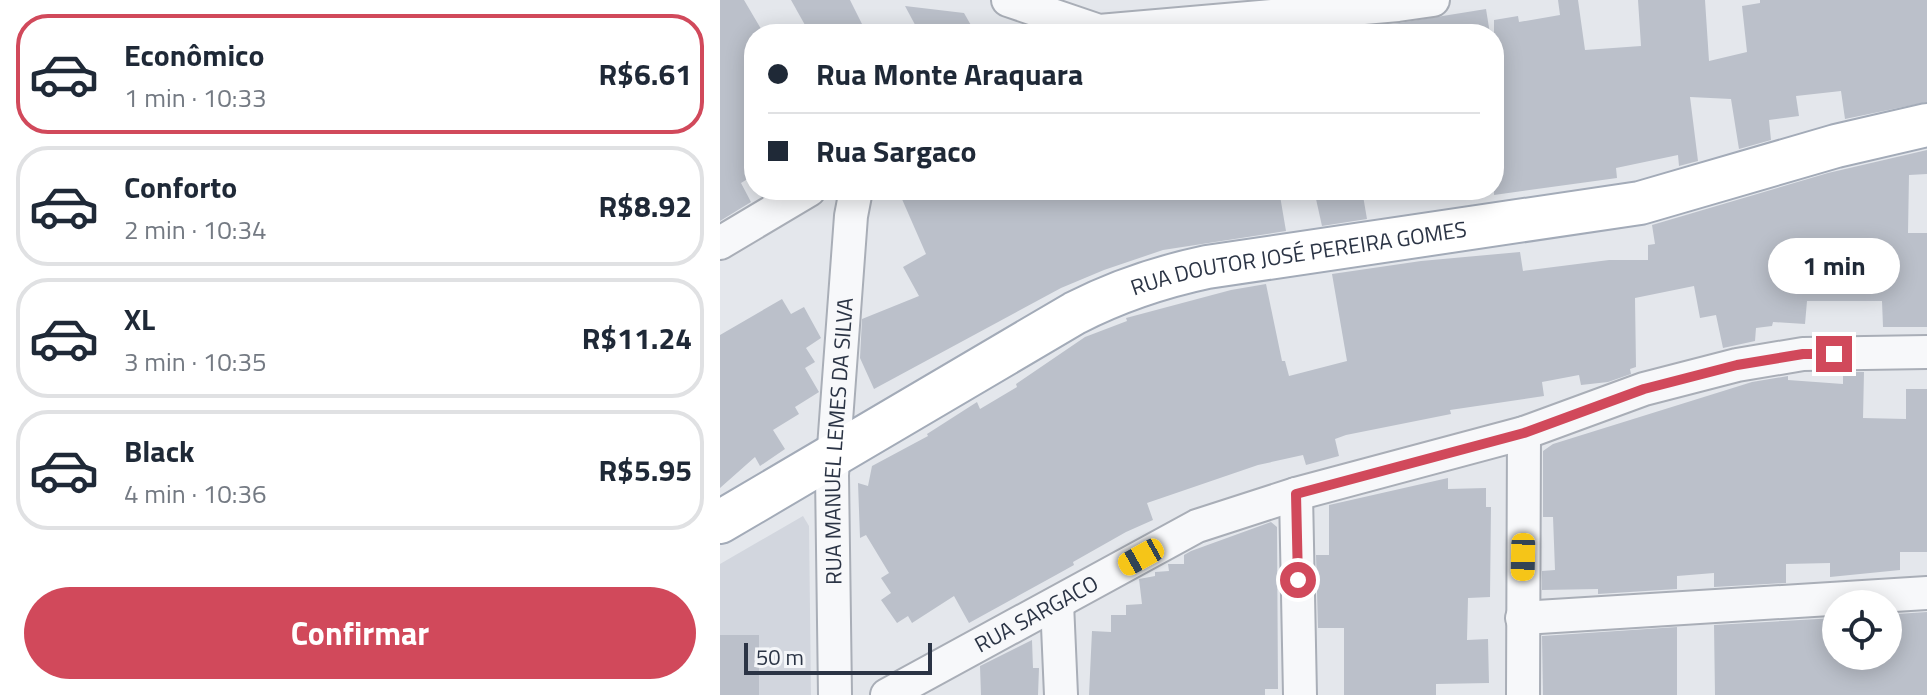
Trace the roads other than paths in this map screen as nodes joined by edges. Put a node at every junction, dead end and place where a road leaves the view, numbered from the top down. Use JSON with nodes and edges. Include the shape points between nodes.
{"nodes":[{"id":1,"x":1008,"y":0,"type":"edge"},
{"id":2,"x":1433,"y":0,"type":"edge"},
{"id":3,"x":1073,"y":24,"type":"edge"},
{"id":4,"x":1194,"y":24,"type":"edge"},
{"id":5,"x":1927,"y":125,"type":"edge"},
{"id":6,"x":792,"y":200,"type":"edge"},
{"id":7,"x":854,"y":200,"type":"edge"},
{"id":8,"x":720,"y":243,"type":"edge"},
{"id":9,"x":1927,"y":352,"type":"edge"},
{"id":10,"x":1524,"y":433,"type":"junction"},
{"id":11,"x":834,"y":454,"type":"junction"},
{"id":12,"x":1296,"y":494,"type":"junction"},
{"id":13,"x":720,"y":522,"type":"edge"},
{"id":14,"x":1927,"y":593,"type":"edge"},
{"id":15,"x":1057,"y":603,"type":"junction"},
{"id":16,"x":1522,"y":618,"type":"junction"},
{"id":17,"x":835,"y":695,"type":"edge"},
{"id":18,"x":887,"y":695,"type":"edge"},
{"id":19,"x":1061,"y":695,"type":"edge"},
{"id":20,"x":1300,"y":695,"type":"edge"},
{"id":21,"x":1523,"y":695,"type":"edge"}],
"edges":[{"from":1,"to":3,"type":"street"},
{"from":2,"to":4,"type":"street"},
{"from":5,"to":11,"type":"main road","name":"RUA DOUTOR JOSÉ PEREIRA GOMES","via":[[1640,203],[1161,277],[1075,313]]},
{"from":6,"to":8,"type":"street"},
{"from":7,"to":11,"type":"street","name":"RUA MANUEL LEMES DA SILVA"},
{"from":9,"to":10,"type":"street","name":"RUA SARGACO","via":[[1803,354],[1737,365],[1644,389]]},
{"from":10,"to":12,"type":"street","name":"RUA SARGACO"},
{"from":10,"to":16,"type":"street"},
{"from":11,"to":13,"type":"main road","name":"RUA DOUTOR JOSÉ PEREIRA GOMES"},
{"from":11,"to":17,"type":"street","name":"RUA MANUEL LEMES DA SILVA"},
{"from":12,"to":15,"type":"street","name":"RUA SARGACO","via":[[1197,526]]},
{"from":12,"to":20,"type":"street"},
{"from":14,"to":16,"type":"street"},
{"from":15,"to":18,"type":"street","name":"RUA SARGACO"},
{"from":15,"to":19,"type":"street"},
{"from":16,"to":21,"type":"street"}]}
